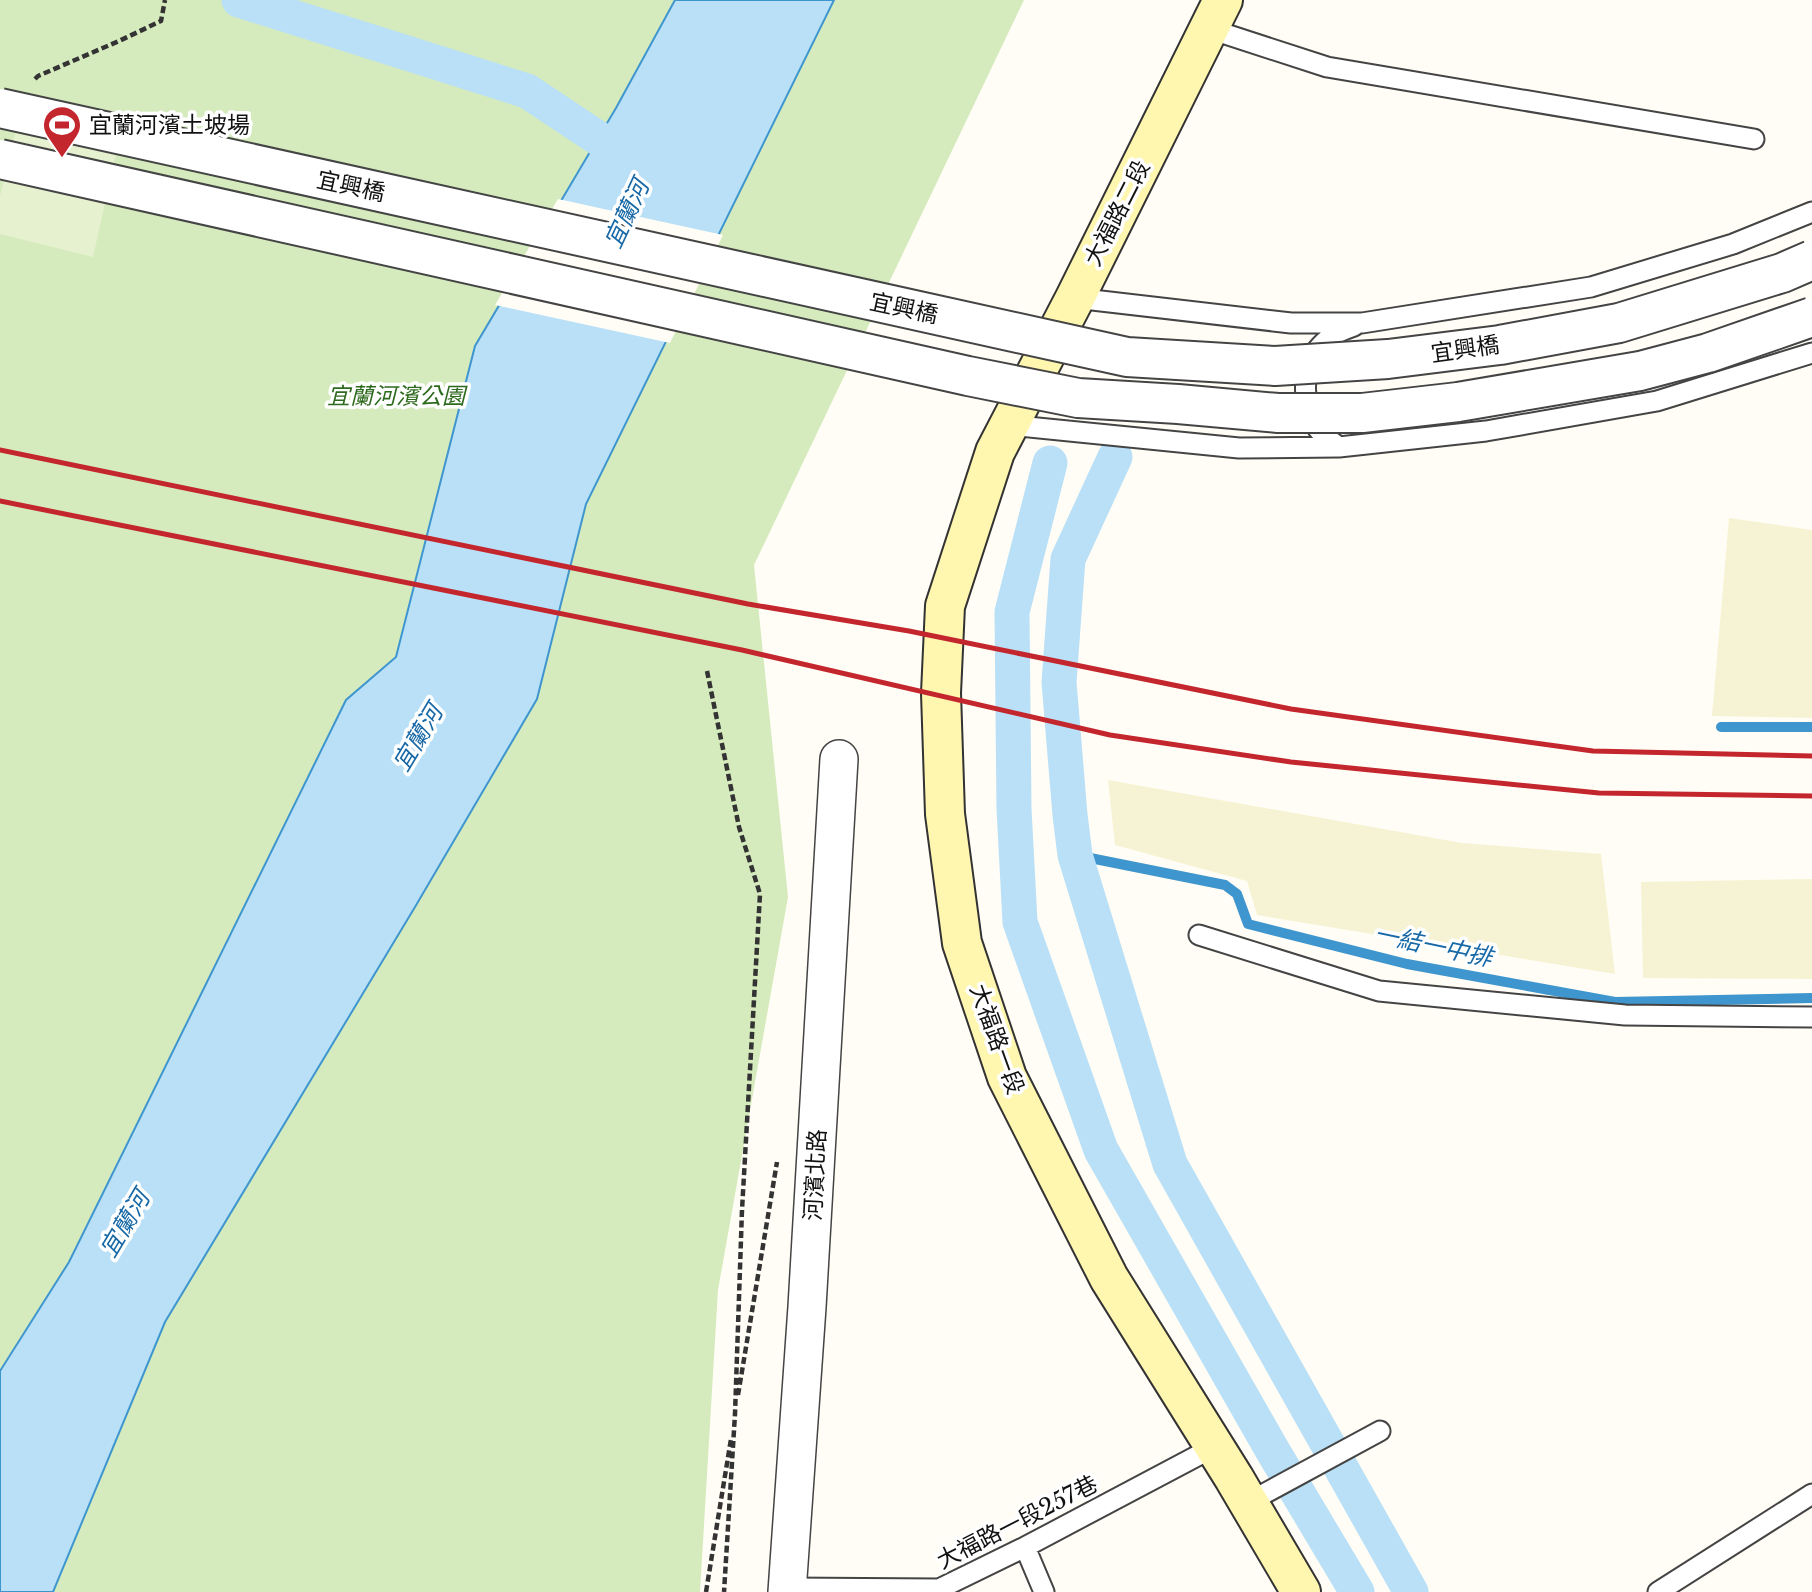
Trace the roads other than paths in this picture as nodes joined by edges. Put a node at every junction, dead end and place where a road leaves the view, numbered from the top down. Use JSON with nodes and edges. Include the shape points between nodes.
{"nodes":[{"id":1,"x":1216,"y":15,"type":"edge"},
{"id":2,"x":15,"y":97,"type":"edge"},
{"id":3,"x":1754,"y":139,"type":"dead end"},
{"id":4,"x":0,"y":159,"type":"edge"},
{"id":5,"x":1812,"y":212,"type":"edge"},
{"id":6,"x":1812,"y":260,"type":"edge"},
{"id":7,"x":1075,"y":298,"type":"junction"},
{"id":8,"x":1812,"y":317,"type":"edge"},
{"id":9,"x":1362,"y":323,"type":"junction"},
{"id":10,"x":1812,"y":354,"type":"edge"},
{"id":11,"x":1009,"y":425,"type":"junction"},
{"id":12,"x":1339,"y":447,"type":"junction"},
{"id":13,"x":839,"y":759,"type":"dead end"},
{"id":14,"x":1199,"y":935,"type":"dead end"},
{"id":15,"x":1812,"y":1017,"type":"edge"},
{"id":16,"x":1380,"y":1431,"type":"dead end"},
{"id":17,"x":1214,"y":1447,"type":"junction"},
{"id":18,"x":1812,"y":1494,"type":"edge"},
{"id":19,"x":1247,"y":1503,"type":"junction"},
{"id":20,"x":1025,"y":1547,"type":"junction"},
{"id":21,"x":787,"y":1590,"type":"edge"},
{"id":22,"x":1044,"y":1592,"type":"edge"},
{"id":23,"x":1301,"y":1592,"type":"edge"},
{"id":24,"x":1658,"y":1592,"type":"edge"}],
"edges":[{"from":1,"to":3,"type":"lane","via":[[1327,67]]},
{"from":1,"to":7,"type":"main road","name":"大福路二段"},
{"from":2,"to":6,"type":"street","name":"宜興橋","bridge":true,"via":[[1127,357],[1275,366],[1388,359],[1500,345],[1619,323]]},
{"from":4,"to":8,"type":"street","bridge":true,"via":[[1078,398],[1278,414],[1362,413],[1640,371]]},
{"from":5,"to":9,"type":"lane","via":[[1733,244],[1591,287]]},
{"from":7,"to":9,"type":"lane","via":[[1291,323]]},
{"from":7,"to":11,"type":"main road","name":"大福路二段"},
{"from":9,"to":12,"type":"lane","via":[[1336,332],[1316,351],[1305,377],[1306,404],[1318,429]]},
{"from":10,"to":12,"type":"lane","via":[[1657,401],[1486,431]]},
{"from":11,"to":12,"type":"lane","via":[[1239,448]]},
{"from":11,"to":17,"type":"main road","name":"大福路一段","via":[[995,452],[945,606],[941,693],[945,814],[962,943],[1007,1077],[1109,1278]]},
{"from":13,"to":21,"type":"street","name":"河濱北路"},
{"from":14,"to":15,"type":"lane","via":[[1379,991],[1625,1015]]},
{"from":16,"to":19,"type":"lane"},
{"from":17,"to":19,"type":"main road","name":"大福路一段"},
{"from":17,"to":20,"type":"lane","name":"大福路一段257巷"},
{"from":18,"to":24,"type":"lane"},
{"from":19,"to":23,"type":"main road","name":"大福路一段"},
{"from":20,"to":21,"type":"lane","name":"大福路一段257巷","via":[[939,1589]]},
{"from":20,"to":22,"type":"lane"}]}
